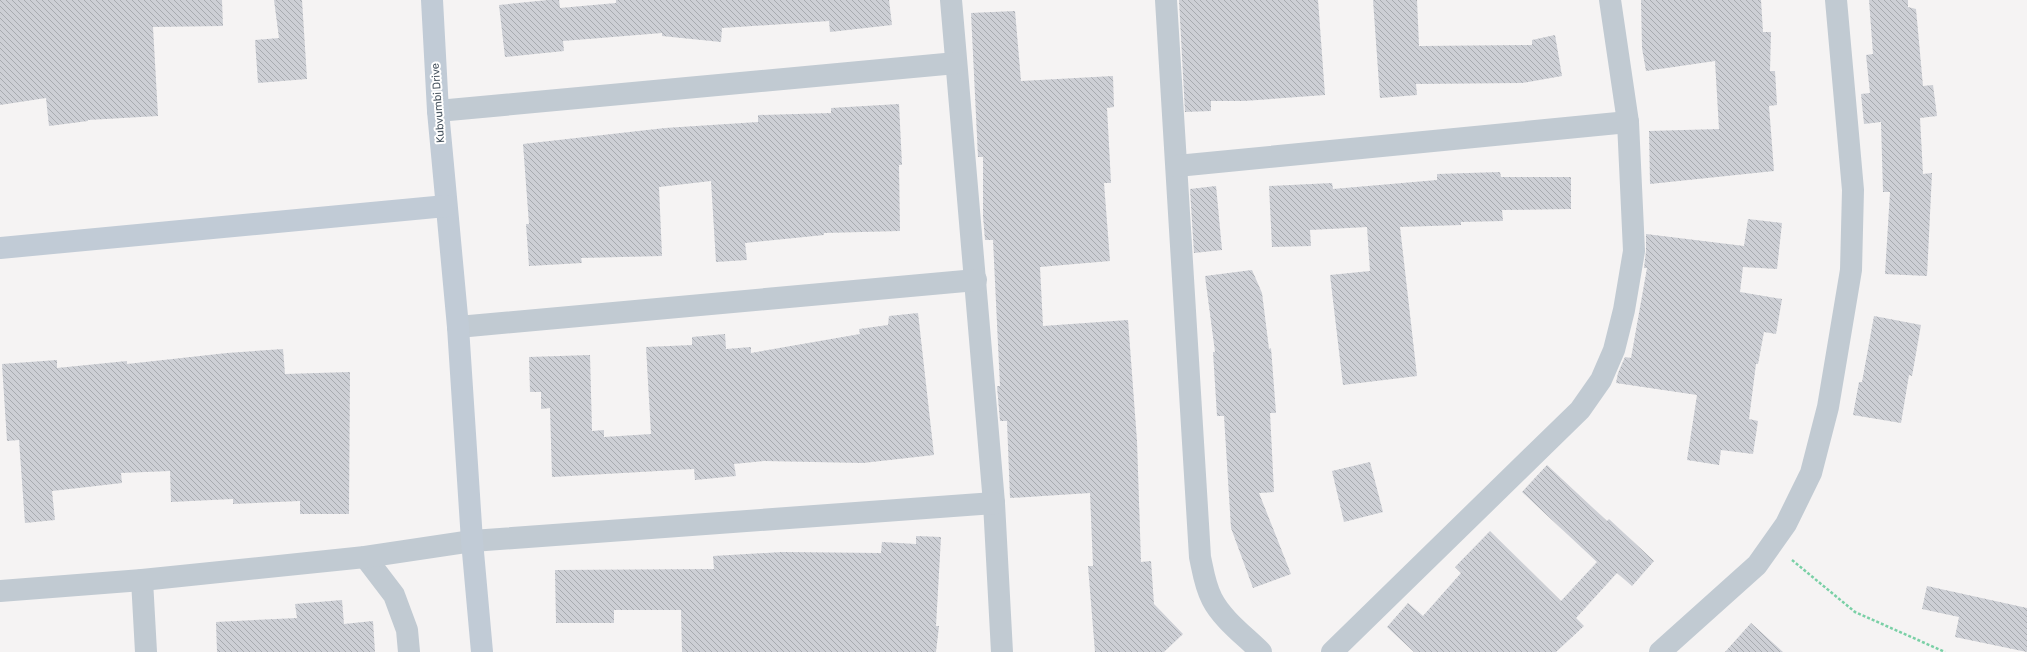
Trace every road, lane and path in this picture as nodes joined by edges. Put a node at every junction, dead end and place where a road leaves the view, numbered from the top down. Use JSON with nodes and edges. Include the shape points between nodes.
{"nodes":[{"id":1,"x":432,"y":0,"type":"edge"},
{"id":2,"x":950,"y":0,"type":"edge"},
{"id":3,"x":1166,"y":0,"type":"edge"},
{"id":4,"x":1610,"y":0,"type":"edge"},
{"id":5,"x":1836,"y":0,"type":"edge"},
{"id":6,"x":956,"y":63,"type":"junction"},
{"id":7,"x":438,"y":111,"type":"junction"},
{"id":8,"x":1628,"y":122,"type":"junction"},
{"id":9,"x":1176,"y":166,"type":"junction"},
{"id":10,"x":446,"y":206,"type":"junction"},
{"id":11,"x":0,"y":248,"type":"edge"},
{"id":12,"x":976,"y":280,"type":"junction"},
{"id":13,"x":458,"y":328,"type":"junction"},
{"id":14,"x":994,"y":503,"type":"junction"},
{"id":15,"x":472,"y":542,"type":"junction"},
{"id":16,"x":1772,"y":544,"type":"junction"},
{"id":17,"x":366,"y":557,"type":"junction"},
{"id":18,"x":142,"y":580,"type":"junction"},
{"id":19,"x":0,"y":591,"type":"edge"},
{"id":20,"x":146,"y":652,"type":"edge"},
{"id":21,"x":409,"y":652,"type":"edge"},
{"id":22,"x":482,"y":652,"type":"edge"},
{"id":23,"x":1002,"y":652,"type":"edge"},
{"id":24,"x":1260,"y":652,"type":"edge"},
{"id":25,"x":1332,"y":652,"type":"edge"},
{"id":26,"x":1660,"y":652,"type":"edge"},
{"id":27,"x":1945,"y":652,"type":"edge"}],
"edges":[{"from":1,"to":7,"type":"street","name":"Kubvumbi Drive"},
{"from":2,"to":6,"type":"street"},
{"from":3,"to":9,"type":"street"},
{"from":4,"to":8,"type":"street"},
{"from":5,"to":16,"type":"street","via":[[1853,190],[1851,270],[1828,407],[1812,473],[1786,524]]},
{"from":6,"to":7,"type":"street"},
{"from":6,"to":12,"type":"street"},
{"from":7,"to":10,"type":"street","name":"Kubvumbi Drive"},
{"from":8,"to":9,"type":"street"},
{"from":8,"to":25,"type":"street","via":[[1634,251],[1614,350],[1601,380],[1580,410]]},
{"from":9,"to":24,"type":"street","via":[[1200,557],[1212,600]]},
{"from":10,"to":11,"type":"street"},
{"from":10,"to":13,"type":"street","name":"Kubvumbi Drive"},
{"from":12,"to":13,"type":"street"},
{"from":12,"to":14,"type":"street"},
{"from":13,"to":15,"type":"street","name":"Kubvumbi Drive"},
{"from":14,"to":15,"type":"street"},
{"from":14,"to":23,"type":"street"},
{"from":15,"to":17,"type":"street"},
{"from":15,"to":22,"type":"street","name":"Kubvumbi Drive"},
{"from":16,"to":26,"type":"street","via":[[1757,565]]},
{"from":16,"to":27,"type":"path","via":[[1855,612]]},
{"from":17,"to":18,"type":"street"},
{"from":17,"to":21,"type":"street","via":[[394,595],[407,630]]},
{"from":18,"to":19,"type":"street"},
{"from":18,"to":20,"type":"street"}]}
